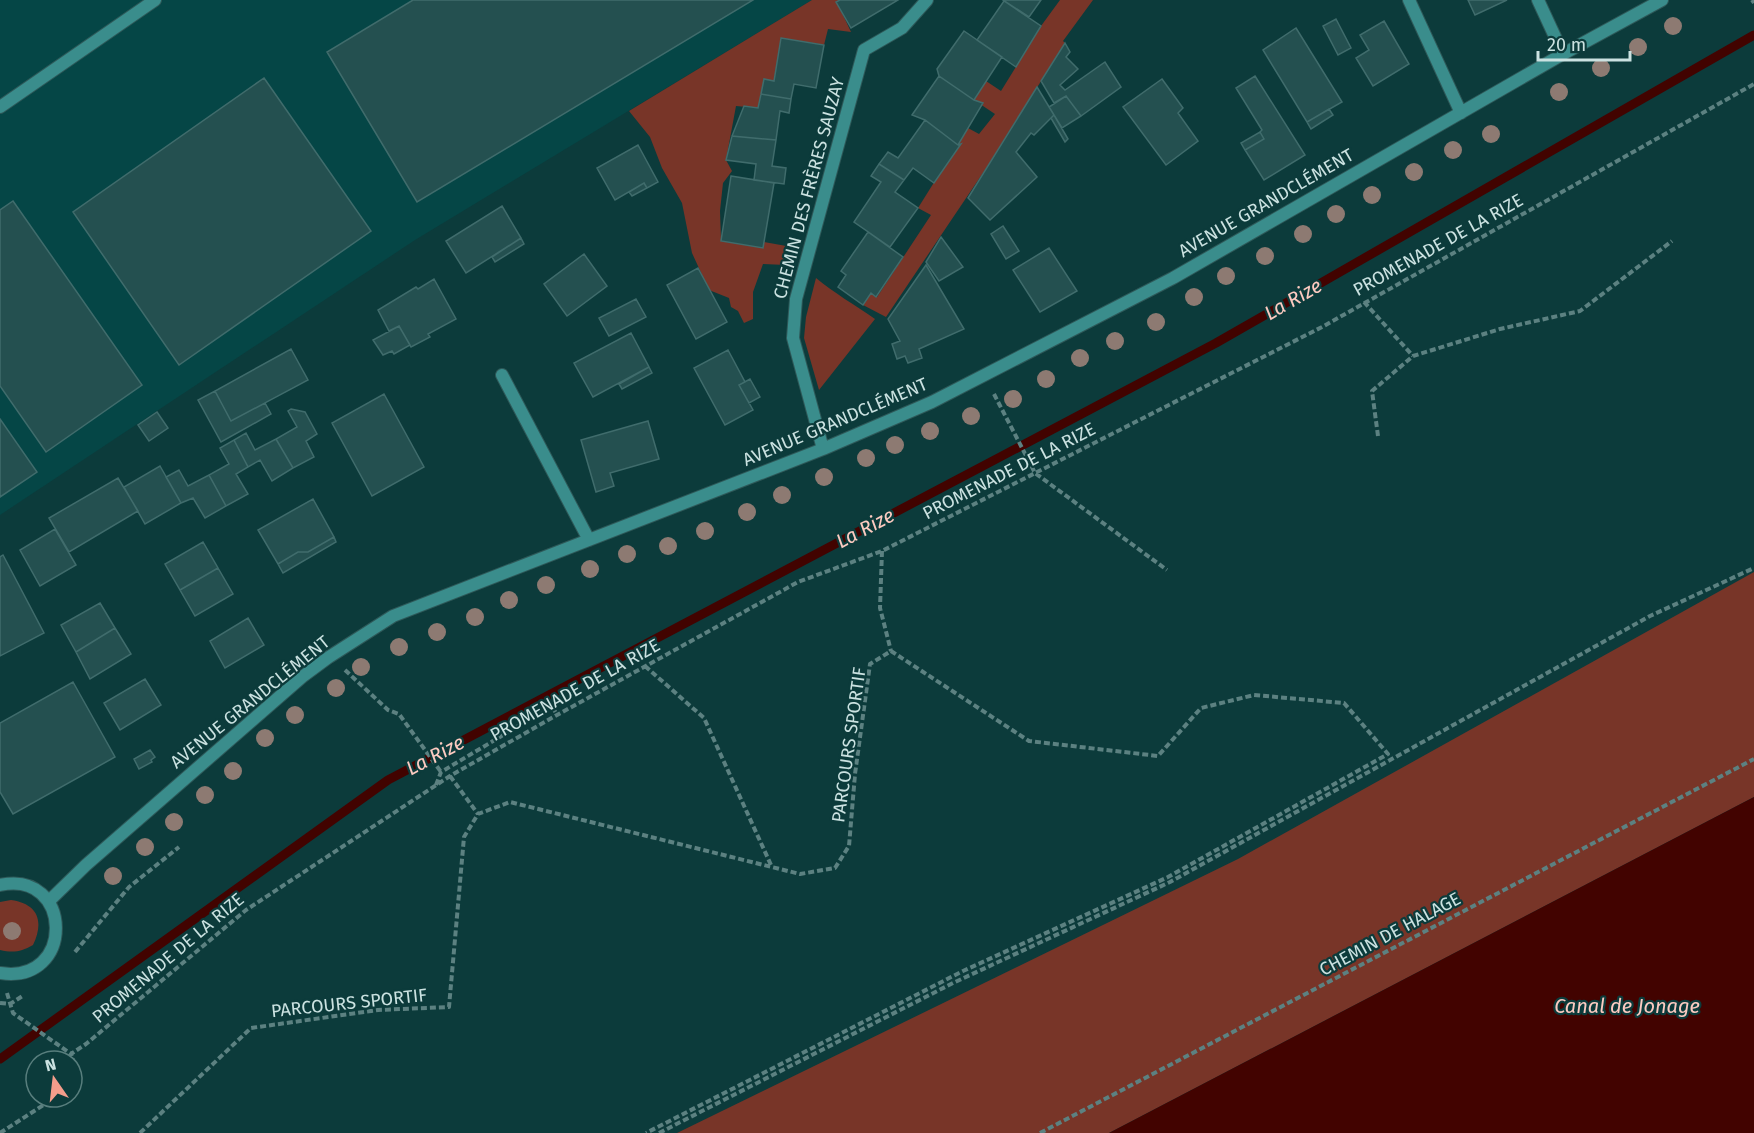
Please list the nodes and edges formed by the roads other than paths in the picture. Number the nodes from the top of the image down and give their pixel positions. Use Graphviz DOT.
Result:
graph roads {
  1 [pos="155,0"];
  2 [pos="927,0"];
  3 [pos="1409,0"];
  4 [pos="1538,0"];
  5 [pos="1662,0"];
  6 [pos="1563,54"];
  7 [pos="0,107"];
  8 [pos="1461,112"];
  9 [pos="502,375"];
  10 [pos="823,449"];
  11 [pos="589,540"];
  12 [pos="3,882"];
  13 [pos="49,901"];
  14 [pos="0,973"];
  1 -- 7 [label="street"];
  2 -- 10 [label="street, CHEMIN DES FRÈRES SAUZAY"];
  3 -- 8 [label="street"];
  4 -- 6 [label="street"];
  5 -- 6 [label="street, AVENUE GRANDCLÉMENT"];
  6 -- 8 [label="street, AVENUE GRANDCLÉMENT"];
  8 -- 10 [label="street, AVENUE GRANDCLÉMENT"];
  9 -- 11 [label="street"];
  10 -- 11 [label="street, AVENUE GRANDCLÉMENT"];
  11 -- 13 [label="street, AVENUE GRANDCLÉMENT"];
  12 -- 13 [label="street"];
  13 -- 14 [label="street"];
}
